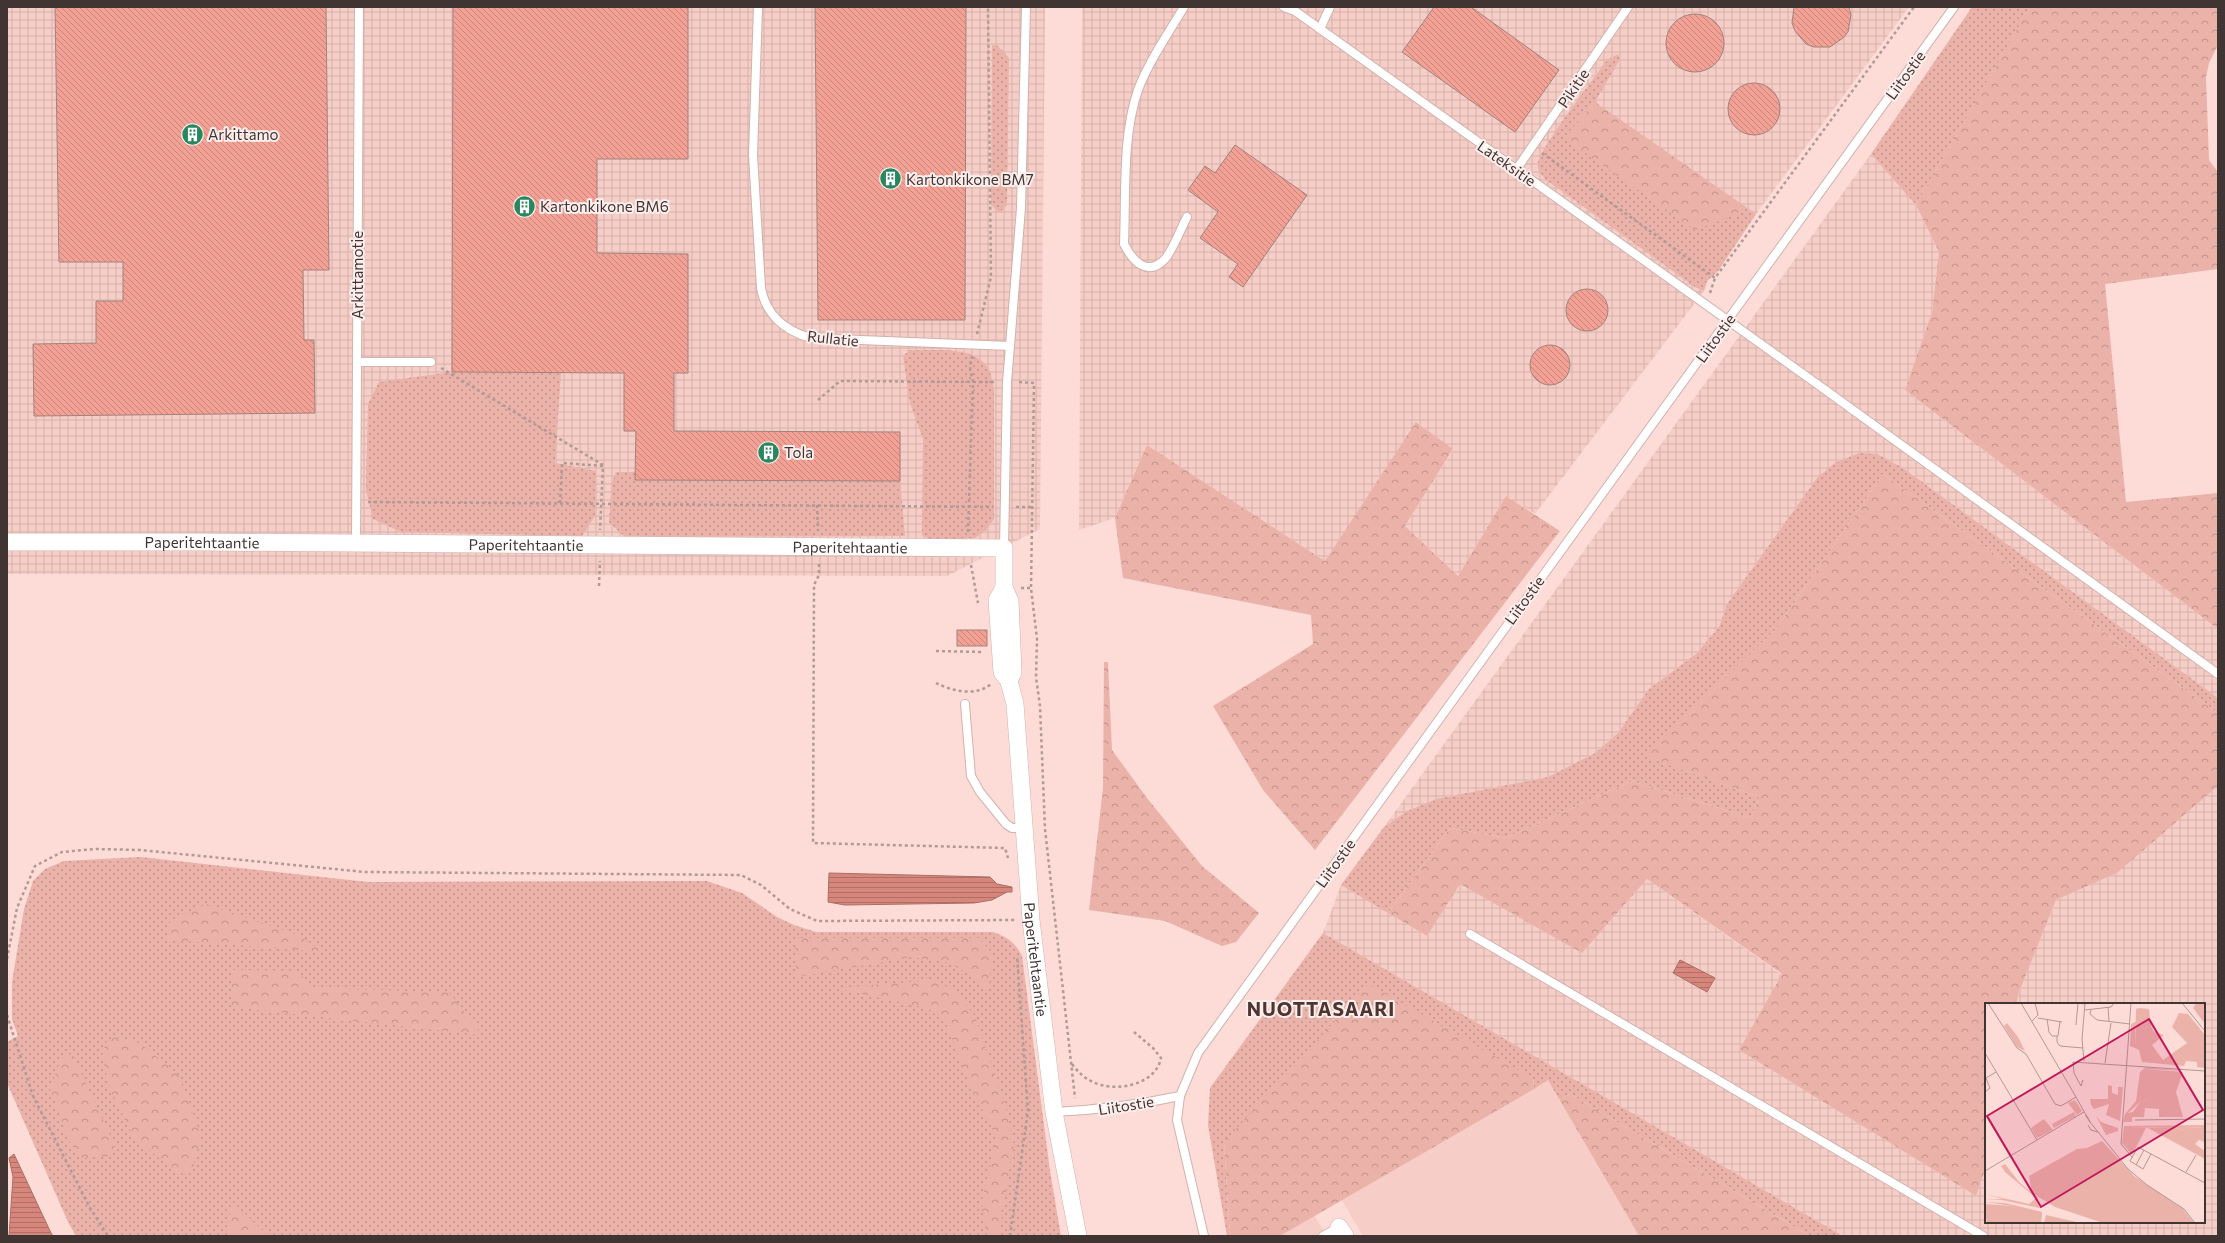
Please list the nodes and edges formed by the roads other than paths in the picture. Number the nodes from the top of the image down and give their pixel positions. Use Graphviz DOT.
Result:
graph roads {
  1 [pos="359,7"];
  2 [pos="758,7"];
  3 [pos="1026,7"];
  4 [pos="1184,7"];
  5 [pos="1284,7"];
  6 [pos="1330,7"];
  7 [pos="1628,7"];
  8 [pos="1954,7"];
  9 [pos="1320,29"];
  10 [pos="1516,170"];
  11 [pos="1187,217"];
  12 [pos="1728,321"];
  13 [pos="1010,346"];
  14 [pos="357,362"];
  15 [pos="431,362"];
  16 [pos="7,542"];
  17 [pos="356,544"];
  18 [pos="1004,548"];
  19 [pos="2218,674"];
  20 [pos="965,704"];
  21 [pos="1023,828"];
  22 [pos="1470,934"];
  23 [pos="1180,1096"];
  24 [pos="1054,1112"];
  25 [pos="1342,1232"];
  26 [pos="1078,1236"];
  27 [pos="1204,1236"];
  28 [pos="1323,1236"];
  29 [pos="1983,1236"];
  1 -- 14 [label="lane, Arkittamotie"];
  2 -- 13 [label="lane, Rullatie"];
  3 -- 13 [label="lane"];
  4 -- 11 [label="lane"];
  5 -- 9 [label="lane, Lateksitie"];
  6 -- 9 [label="lane"];
  7 -- 10 [label="lane, Pikitie"];
  8 -- 12 [label="lane, Liitostie"];
  9 -- 10 [label="lane, Lateksitie"];
  10 -- 12 [label="lane, Lateksitie"];
  12 -- 19 [label="lane, Lateksitie"];
  12 -- 23 [label="lane, Liitostie"];
  13 -- 18 [label="lane"];
  14 -- 15 [label="lane"];
  14 -- 17 [label="lane, Arkittamotie"];
  16 -- 17 [label="street, Paperitehtaantie"];
  17 -- 18 [label="street, Paperitehtaantie"];
  18 -- 21 [label="street, Paperitehtaantie"];
  20 -- 21 [label="lane"];
  21 -- 24 [label="street, Paperitehtaantie"];
  22 -- 29 [label="lane"];
  23 -- 24 [label="lane, Liitostie"];
  23 -- 27 [label="lane"];
  24 -- 26 [label="street, Paperitehtaantie"];
  25 -- 28 [label="lane"];
}
